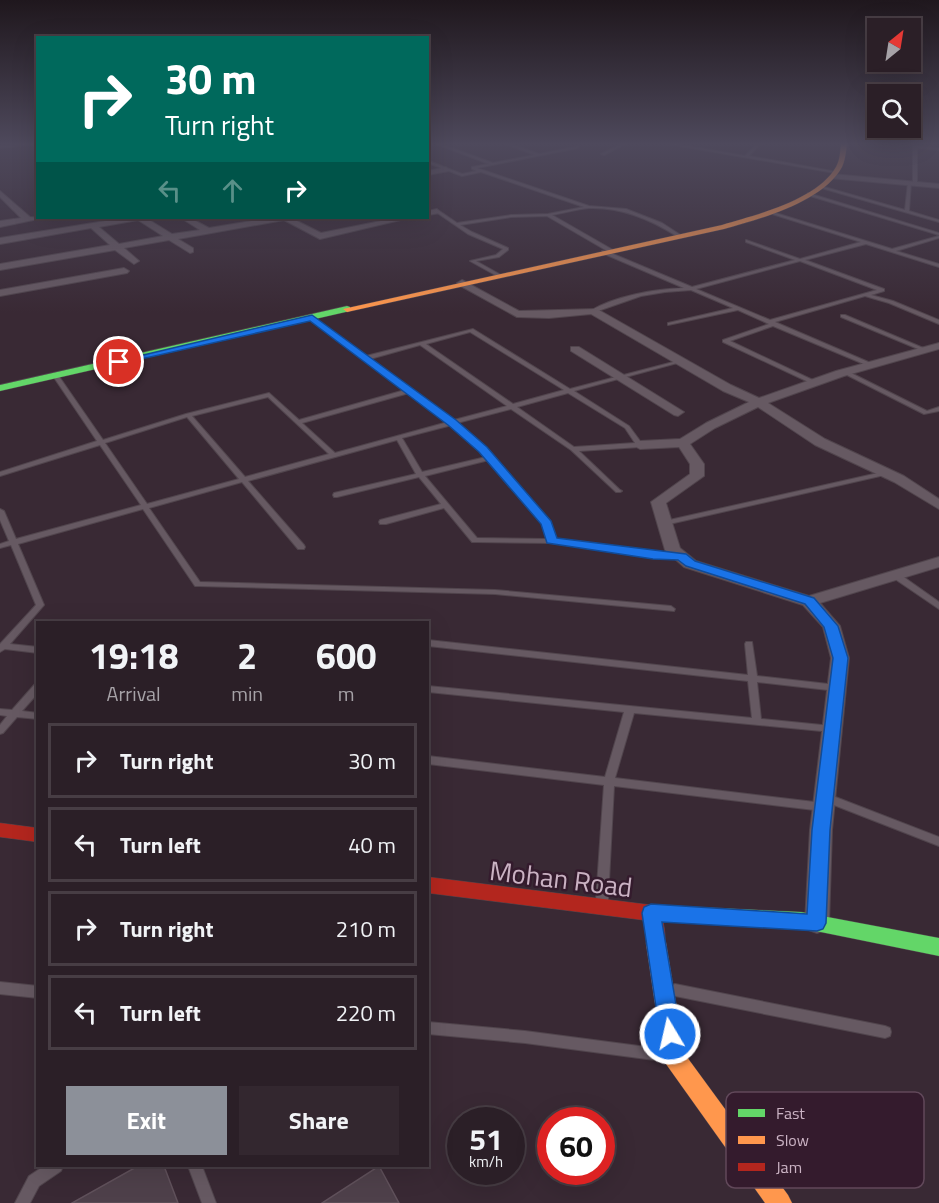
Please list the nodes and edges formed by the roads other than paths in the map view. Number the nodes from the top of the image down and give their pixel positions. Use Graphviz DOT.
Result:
graph roads {
  1 [pos="7,200"];
  2 [pos="569,200"];
  3 [pos="795,200"];
  4 [pos="839,200"];
  5 [pos="854,200"];
  6 [pos="909,200"];
  7 [pos="589,207"];
  8 [pos="432,212"];
  9 [pos="770,212"];
  10 [pos="907,212"];
  11 [pos="548,215"];
  12 [pos="36,218"];
  13 [pos="27,219"];
  14 [pos="130,219"];
  15 [pos="142,219"];
  16 [pos="188,219"];
  17 [pos="266,219"];
  18 [pos="286,219"];
  19 [pos="399,219"];
  20 [pos="939,221"];
  21 [pos="0,224"];
  22 [pos="457,224"];
  23 [pos="92,225"];
  24 [pos="208,231"];
  25 [pos="680,236"];
  26 [pos="939,236"];
  27 [pos="171,238"];
  28 [pos="0,241"];
  29 [pos="748,241"];
  30 [pos="864,243"];
  31 [pos="117,247"];
  32 [pos="190,250"];
  33 [pos="608,251"];
  34 [pos="891,251"];
  35 [pos="56,257"];
  36 [pos="805,260"];
  37 [pos="134,261"];
  38 [pos="0,267"];
  39 [pos="939,267"];
  40 [pos="124,271"];
  41 [pos="499,275"];
  42 [pos="462,283"];
  43 [pos="2,289"];
  44 [pos="691,289"];
  45 [pos="865,295"];
  46 [pos="740,310"];
  47 [pos="593,311"];
  48 [pos="843,316"];
  49 [pos="312,318"];
  50 [pos="939,322"];
  51 [pos="772,323"];
  52 [pos="670,324"];
  53 [pos="421,343"];
  54 [pos="939,346"];
  55 [pos="575,349"];
  56 [pos="925,350"];
  57 [pos="365,358"];
  58 [pos="679,361"];
  59 [pos="871,365"];
  60 [pos="847,373"];
  61 [pos="56,376"];
  62 [pos="620,377"];
  63 [pos="815,383"];
  64 [pos="0,388"];
  65 [pos="569,390"];
  66 [pos="410,391"];
  67 [pos="759,402"];
  68 [pos="514,406"];
  69 [pos="939,409"];
  70 [pos="678,412"];
  71 [pos="188,416"];
  72 [pos="298,422"];
  73 [pos="452,422"];
  74 [pos="398,437"];
  75 [pos="101,443"];
  76 [pos="683,443"];
  77 [pos="640,445"];
  78 [pos="573,449"];
  79 [pos="333,455"];
  80 [pos="490,458"];
  81 [pos="887,473"];
  82 [pos="0,474"];
  83 [pos="420,474"];
  84 [pos="243,479"];
  85 [pos="618,491"];
  86 [pos="337,495"];
  87 [pos="446,505"];
  88 [pos="939,505"];
  89 [pos="145,506"];
  90 [pos="0,511"];
  91 [pos="383,522"];
  92 [pos="664,523"];
  93 [pos="551,541"];
  94 [pos="14,542"];
  95 [pos="0,546"];
  96 [pos="301,547"];
  97 [pos="682,557"];
  98 [pos="939,562"];
  99 [pos="895,575"];
  100 [pos="809,601"];
  101 [pos="939,606"];
  102 [pos="671,609"];
  103 [pos="429,643"];
  104 [pos="749,644"];
  105 [pos="1,648"];
  106 [pos="36,650"];
  107 [pos="752,679"];
  108 [pos="36,688"];
  109 [pos="837,688"];
  110 [pos="429,689"];
  111 [pos="630,709"];
  112 [pos="0,712"];
  113 [pos="14,714"];
  114 [pos="36,716"];
  115 [pos="757,722"];
  116 [pos="832,729"];
  117 [pos="0,731"];
  118 [pos="429,760"];
  119 [pos="609,780"];
  120 [pos="824,802"];
  121 [pos="0,830"];
  122 [pos="36,835"];
  123 [pos="939,842"];
  124 [pos="429,885"];
  125 [pos="602,907"];
  126 [pos="651,913"];
  127 [pos="817,923"];
  128 [pos="939,947"];
  129 [pos="663,987"];
  130 [pos="0,988"];
  131 [pos="36,992"];
  132 [pos="429,1028"];
  133 [pos="885,1032"];
  134 [pos="674,1057"];
  135 [pos="726,1129"];
  136 [pos="54,1167"];
  137 [pos="195,1167"];
  138 [pos="769,1188"];
  139 [pos="22,1203"];
  140 [pos="209,1203"];
  141 [pos="780,1203"];
  1 -- 13 [label="street"];
  2 -- 7 [label="lane"];
  3 -- 9 [label="street"];
  4 -- 26 [label="lane"];
  5 -- 10 [label="lane"];
  6 -- 10 [label="lane"];
  7 -- 11 [label="lane"];
  7 -- 25 [label="lane"];
  8 -- 22 [label="lane"];
  9 -- 25 [label="street"];
  9 -- 30 [label="lane"];
  10 -- 20 [label="lane"];
  11 -- 22 [label="lane"];
  11 -- 33 [label="lane"];
  12 -- 13 [label="street"];
  13 -- 21 [label="street"];
  14 -- 23 [label="street"];
  15 -- 27 [label="street"];
  16 -- 24 [label="street"];
  17 -- 24 [label="street"];
  18 -- 19 [label="street"];
  22 -- 41 [label="lane"];
  23 -- 31 [label="street"];
  23 -- 35 [label="street"];
  24 -- 27 [label="street"];
  25 -- 33 [label="street"];
  26 -- 34 [label="lane"];
  27 -- 31 [label="street"];
  27 -- 32 [label="street"];
  28 -- 35 [label="street"];
  29 -- 36 [label="lane"];
  30 -- 34 [label="lane"];
  30 -- 36 [label="lane"];
  31 -- 35 [label="street"];
  31 -- 37 [label="street"];
  33 -- 41 [label="street"];
  33 -- 44 [label="lane"];
  34 -- 39 [label="lane"];
  35 -- 38 [label="street"];
  35 -- 40 [label="street"];
  35 -- 43 [label="street"];
  36 -- 44 [label="lane"];
  36 -- 45 [label="lane"];
  41 -- 42 [label="street"];
  42 -- 47 [label="street"];
  42 -- 49 [label="street"];
  44 -- 46 [label="lane"];
  44 -- 47 [label="lane"];
  45 -- 50 [label="lane"];
  45 -- 51 [label="lane"];
  46 -- 51 [label="lane"];
  46 -- 52 [label="lane"];
  47 -- 58 [label="street"];
  48 -- 56 [label="lane"];
  49 -- 57 [label="lane"];
  49 -- 61 [label="street"];
  51 -- 59 [label="lane"];
  51 -- 63 [label="lane"];
  53 -- 57 [label="lane"];
  53 -- 65 [label="lane"];
  53 -- 68 [label="lane"];
  54 -- 56 [label="street"];
  55 -- 62 [label="street"];
  56 -- 59 [label="street"];
  57 -- 66 [label="lane"];
  58 -- 62 [label="lane"];
  58 -- 67 [label="street"];
  59 -- 60 [label="street"];
  60 -- 63 [label="street"];
  60 -- 69 [label="lane"];
  61 -- 64 [label="street"];
  61 -- 75 [label="lane"];
  62 -- 65 [label="lane"];
  62 -- 70 [label="street"];
  63 -- 67 [label="street"];
  65 -- 68 [label="lane"];
  65 -- 77 [label="lane"];
  66 -- 72 [label="lane"];
  66 -- 73 [label="lane"];
  67 -- 76 [label="street"];
  67 -- 81 [label="street"];
  68 -- 73 [label="lane"];
  68 -- 78 [label="lane"];
  71 -- 72 [label="lane"];
  71 -- 75 [label="lane"];
  71 -- 84 [label="lane"];
  72 -- 79 [label="lane"];
  73 -- 74 [label="lane"];
  73 -- 80 [label="lane"];
  74 -- 79 [label="lane"];
  74 -- 83 [label="lane"];
  75 -- 82 [label="lane"];
  75 -- 89 [label="lane"];
  76 -- 77 [label="street"];
  76 -- 92 [label="street"];
  77 -- 78 [label="lane"];
  78 -- 85 [label="lane"];
  79 -- 84 [label="lane"];
  80 -- 83 [label="lane"];
  80 -- 93 [label="lane"];
  81 -- 88 [label="street"];
  81 -- 92 [label="lane"];
  83 -- 86 [label="lane"];
  83 -- 87 [label="lane"];
  84 -- 89 [label="lane"];
  84 -- 96 [label="lane"];
  87 -- 91 [label="lane"];
  87 -- 93 [label="lane"];
  89 -- 94 [label="lane"];
  89 -- 102 [label="lane"];
  90 -- 94 [label="lane"];
  92 -- 97 [label="street"];
  93 -- 97 [label="lane"];
  94 -- 95 [label="lane"];
  94 -- 105 [label="lane"];
  97 -- 100 [label="street"];
  98 -- 99 [label="street"];
  99 -- 100 [label="street"];
  99 -- 101 [label="lane"];
  100 -- 109 [label="street"];
  103 -- 107 [label="lane"];
  104 -- 107 [label="lane"];
  105 -- 106 [label="lane"];
  107 -- 109 [label="lane"];
  107 -- 115 [label="lane"];
  108 -- 113 [label="lane"];
  109 -- 116 [label="street"];
  110 -- 111 [label="lane"];
  111 -- 115 [label="lane"];
  111 -- 119 [label="lane"];
  112 -- 113 [label="lane"];
  113 -- 114 [label="lane"];
  113 -- 117 [label="lane"];
  115 -- 116 [label="lane"];
  116 -- 120 [label="street"];
  118 -- 119 [label="lane"];
  119 -- 120 [label="lane"];
  119 -- 125 [label="lane"];
  120 -- 123 [label="lane"];
  120 -- 127 [label="street"];
  121 -- 122 [label="street"];
  124 -- 125 [label="street, Mohan Road"];
  125 -- 126 [label="street, Mohan Road"];
  126 -- 127 [label="street"];
  126 -- 129 [label="street, Mohan Road"];
  127 -- 128 [label="street"];
  129 -- 133 [label="lane"];
  129 -- 134 [label="street, Mohan Road"];
  130 -- 131 [label="lane"];
  132 -- 134 [label="lane"];
  134 -- 135 [label="street, Mohan Road"];
  136 -- 139 [label="lane"];
  137 -- 140 [label="lane"];
  138 -- 141 [label="street, Mohan Road"];
}
